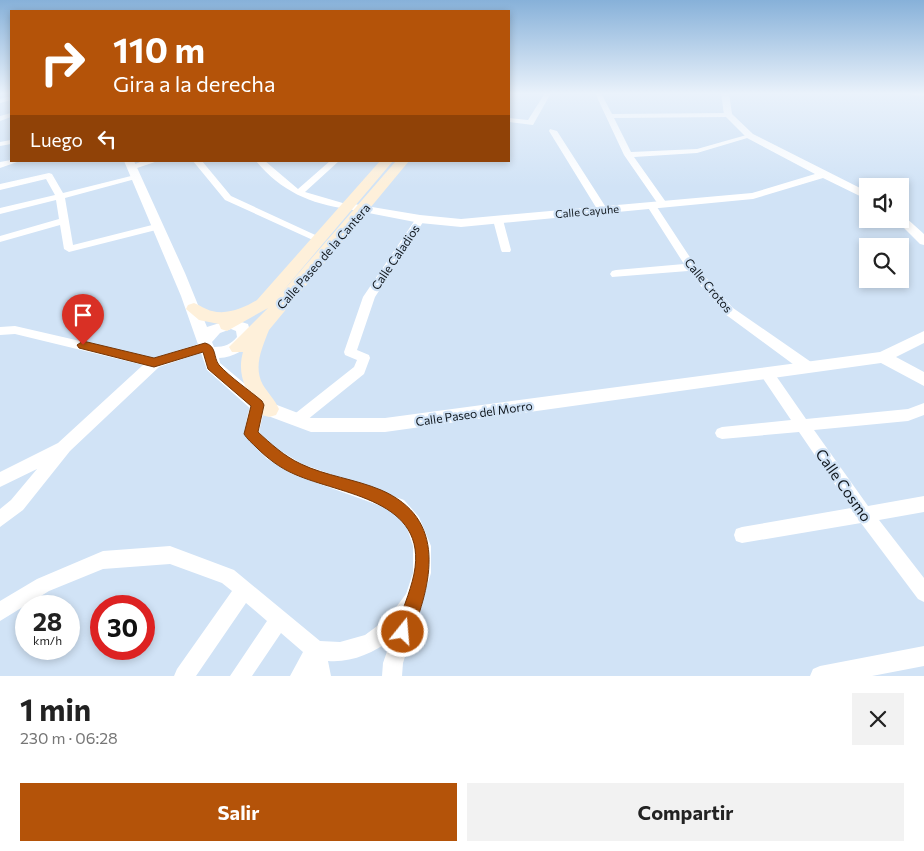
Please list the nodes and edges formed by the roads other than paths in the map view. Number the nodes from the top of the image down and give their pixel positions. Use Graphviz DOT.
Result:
graph roads {
  1 [pos="614,125"];
  2 [pos="738,125"];
  3 [pos="553,131"];
  4 [pos="750,136"];
  5 [pos="628,155"];
  6 [pos="151,162"];
  7 [pos="198,162"];
  8 [pos="261,162"];
  9 [pos="333,162"];
  10 [pos="386,162"];
  11 [pos="403,162"];
  12 [pos="132,169"];
  13 [pos="824,174"];
  14 [pos="0,187"];
  15 [pos="859,193"];
  16 [pos="299,194"];
  17 [pos="60,195"];
  18 [pos="658,205"];
  19 [pos="348,206"];
  20 [pos="364,208"];
  21 [pos="602,210"];
  22 [pos="0,211"];
  23 [pos="420,219"];
  24 [pos="65,220"];
  25 [pos="498,220"];
  26 [pos="909,226"];
  27 [pos="156,227"];
  28 [pos="0,239"];
  29 [pos="319,239"];
  30 [pos="924,240"];
  31 [pos="506,250"];
  32 [pos="691,267"];
  33 [pos="616,274"];
  34 [pos="194,309"];
  35 [pos="246,314"];
  36 [pos="227,324"];
  37 [pos="261,328"];
  38 [pos="0,331"];
  39 [pos="924,336"];
  40 [pos="206,347"];
  41 [pos="238,347"];
  42 [pos="883,357"];
  43 [pos="154,363"];
  44 [pos="806,366"];
  45 [pos="767,374"];
  46 [pos="924,380"];
  47 [pos="263,404"];
  48 [pos="924,409"];
  49 [pos="297,420"];
  50 [pos="803,426"];
  51 [pos="722,433"];
  52 [pos="65,446"];
  53 [pos="0,480"];
  54 [pos="924,504"];
  55 [pos="865,515"];
  56 [pos="0,519"];
  57 [pos="742,534"];
  58 [pos="244,589"];
  59 [pos="924,593"];
  60 [pos="413,600"];
  61 [pos="0,612"];
  62 [pos="279,620"];
  63 [pos="316,650"];
  64 [pos="924,656"];
  65 [pos="184,676"];
  66 [pos="240,676"];
  67 [pos="300,676"];
  68 [pos="321,676"];
  69 [pos="392,676"];
  70 [pos="820,676"];
  1 -- 5 [label="street, Calle Crotos"];
  2 -- 4 [label="street"];
  3 -- 21 [label="street"];
  4 -- 5 [label="street"];
  4 -- 13 [label="street"];
  5 -- 18 [label="street, Calle Crotos"];
  6 -- 12 [label="street"];
  7 -- 29 [label="street"];
  8 -- 16 [label="street"];
  9 -- 16 [label="street"];
  10 -- 19 [label="main road, Calle Paseo de la Cantera"];
  11 -- 20 [label="main road, Calle Paseo de la Cantera"];
  12 -- 17 [label="street"];
  12 -- 27 [label="street, Calle Paseo del Morro"];
  13 -- 15 [label="street"];
  13 -- 18 [label="street, Calle Cayuhe"];
  14 -- 17 [label="street"];
  16 -- 19 [label="street"];
  17 -- 22 [label="street"];
  17 -- 24 [label="street"];
  18 -- 21 [label="street, Calle Cayuhe"];
  18 -- 32 [label="street, Calle Crotos"];
  19 -- 20 [label="street, Calle Cayuhe"];
  19 -- 29 [label="main road, Calle Paseo de la Cantera"];
  20 -- 23 [label="street, Calle Cayuhe"];
  20 -- 37 [label="main road, Calle Paseo de la Cantera"];
  21 -- 25 [label="street, Calle Cayuhe"];
  23 -- 25 [label="street, Calle Cayuhe"];
  23 -- 49 [label="street, Calle Caladios"];
  24 -- 27 [label="street"];
  24 -- 28 [label="street"];
  25 -- 31 [label="street"];
  26 -- 30 [label="street"];
  27 -- 34 [label="street, Calle Paseo del Morro"];
  29 -- 35 [label="main road, Calle Paseo de la Cantera"];
  32 -- 33 [label="street"];
  32 -- 44 [label="street, Calle Crotos"];
  34 -- 35 [label="main road"];
  34 -- 40 [label="street, Calle Paseo del Morro"];
  35 -- 36 [label="main road, Calle Paseo de la Cantera"];
  36 -- 40 [label="street"];
  36 -- 41 [label="street"];
  37 -- 41 [label="main road, Calle Paseo de la Cantera"];
  37 -- 47 [label="main road"];
  38 -- 43 [label="street"];
  39 -- 42 [label="street"];
  40 -- 41 [label="street"];
  40 -- 43 [label="street"];
  40 -- 47 [label="street, Calle Paseo del Morro"];
  42 -- 44 [label="street, Calle Paseo del Morro"];
  42 -- 46 [label="street"];
  43 -- 52 [label="street"];
  44 -- 45 [label="street, Calle Paseo del Morro"];
  45 -- 49 [label="street, Calle Paseo del Morro"];
  45 -- 50 [label="street, Calle Cosmo"];
  47 -- 49 [label="street, Calle Paseo del Morro"];
  47 -- 60 [label="street"];
  48 -- 50 [label="street"];
  50 -- 51 [label="street"];
  50 -- 55 [label="street, Calle Cosmo"];
  52 -- 53 [label="street"];
  52 -- 56 [label="street"];
  54 -- 55 [label="street"];
  55 -- 57 [label="street"];
  55 -- 59 [label="street, Calle Cosmo"];
  58 -- 61 [label="street"];
  58 -- 62 [label="street"];
  58 -- 65 [label="street"];
  60 -- 63 [label="street"];
  60 -- 69 [label="street"];
  62 -- 63 [label="street"];
  62 -- 66 [label="street"];
  63 -- 67 [label="street"];
  63 -- 68 [label="street"];
  64 -- 70 [label="street"];
}
